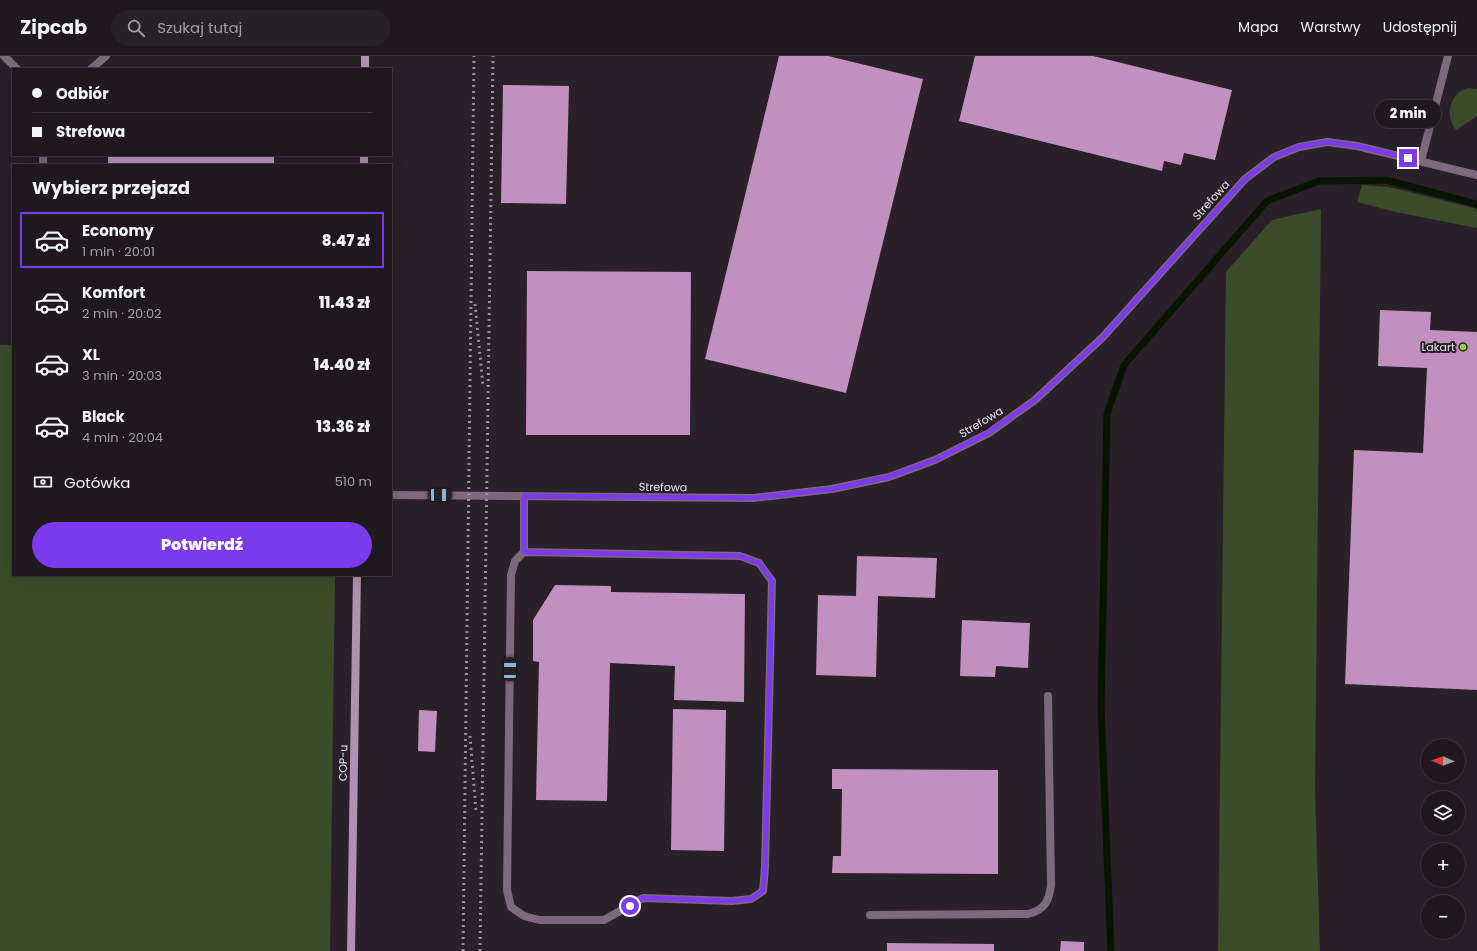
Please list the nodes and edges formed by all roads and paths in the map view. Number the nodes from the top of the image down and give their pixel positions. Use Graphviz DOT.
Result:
graph roads {
  1 [pos="4,56"];
  2 [pos="106,56"];
  3 [pos="365,56"];
  4 [pos="1448,56"];
  5 [pos="16,68"];
  6 [pos="92,68"];
  7 [pos="365,68"];
  8 [pos="1421,161"];
  9 [pos="1477,175"];
  10 [pos="392,495"];
  11 [pos="524,496"];
  12 [pos="524,552"];
  13 [pos="357,576"];
  14 [pos="1048,696"];
  15 [pos="870,915"];
  16 [pos="351,951"];
  1 -- 5 [label="street"];
  2 -- 6 [label="street"];
  3 -- 7 [label="main road"];
  4 -- 8 [label="street"];
  8 -- 9 [label="street, Strefowa"];
  8 -- 11 [label="street, Strefowa"];
  10 -- 11 [label="street, Strefowa"];
  11 -- 12 [label="street"];
  12 -- 12 [label="street"];
  13 -- 16 [label="main road, COP-u"];
  14 -- 15 [label="street"];
}
